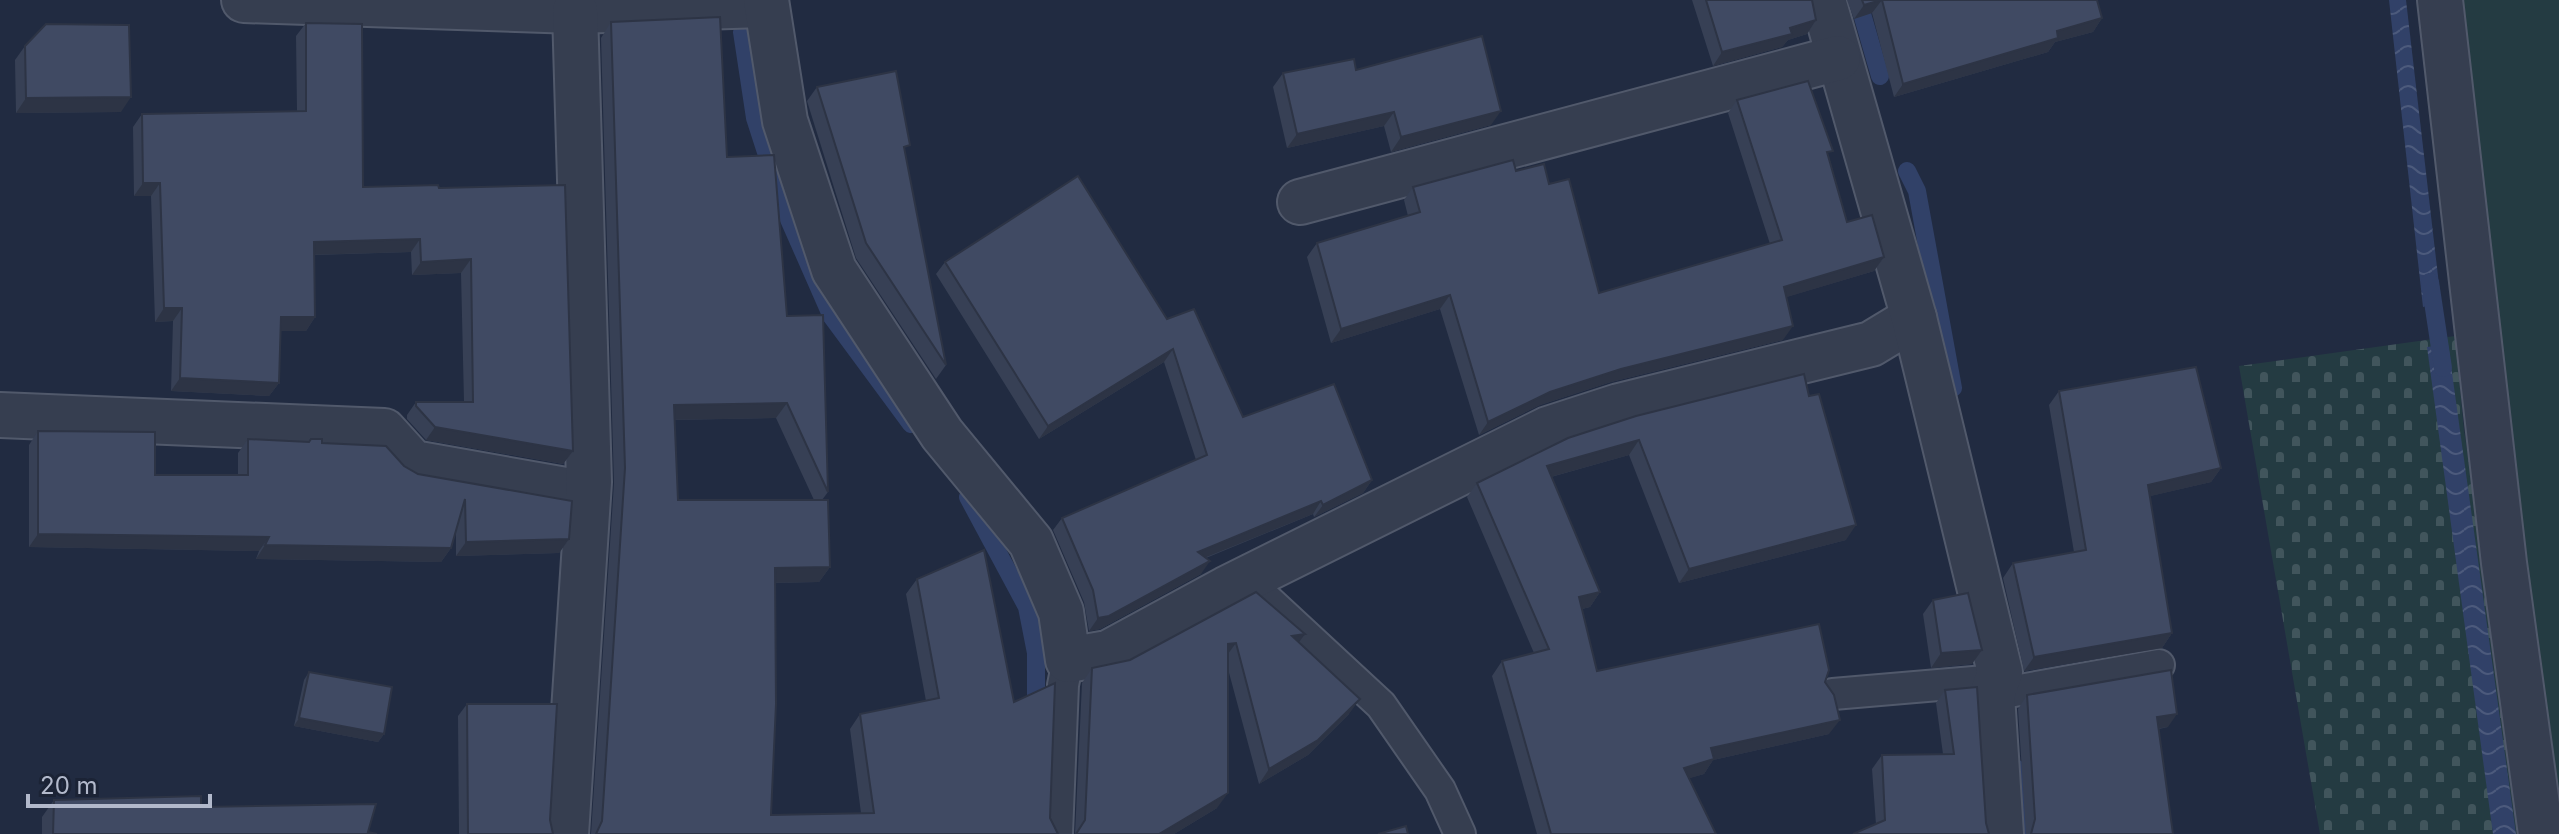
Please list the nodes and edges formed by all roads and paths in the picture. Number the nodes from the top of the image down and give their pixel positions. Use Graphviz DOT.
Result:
graph roads {
  1 [pos="244,0"];
  2 [pos="1823,0"];
  3 [pos="2440,0"];
  4 [pos="766,2"];
  5 [pos="575,11"];
  6 [pos="1838,58"];
  7 [pos="1300,202"];
  8 [pos="1914,318"];
  9 [pos="0,415"];
  10 [pos="588,494"];
  11 [pos="1247,581"];
  12 [pos="1068,660"];
  13 [pos="2159,665"];
  14 [pos="1994,687"];
  15 [pos="1833,694"];
  16 [pos="566,834"];
  17 [pos="1057,834"];
  18 [pos="1460,834"];
  19 [pos="2001,834"];
  20 [pos="2541,834"];
  1 -- 5 [label="street"];
  2 -- 6 [label="street"];
  3 -- 20 [label="street"];
  4 -- 5 [label="street"];
  4 -- 12 [label="street"];
  5 -- 10 [label="street"];
  6 -- 7 [label="street"];
  6 -- 8 [label="street"];
  8 -- 11 [label="street"];
  8 -- 14 [label="street"];
  9 -- 10 [label="street"];
  10 -- 16 [label="street"];
  11 -- 12 [label="street"];
  11 -- 18 [label="lane"];
  12 -- 17 [label="lane"];
  13 -- 14 [label="lane"];
  14 -- 15 [label="lane"];
  14 -- 19 [label="street"];
}
